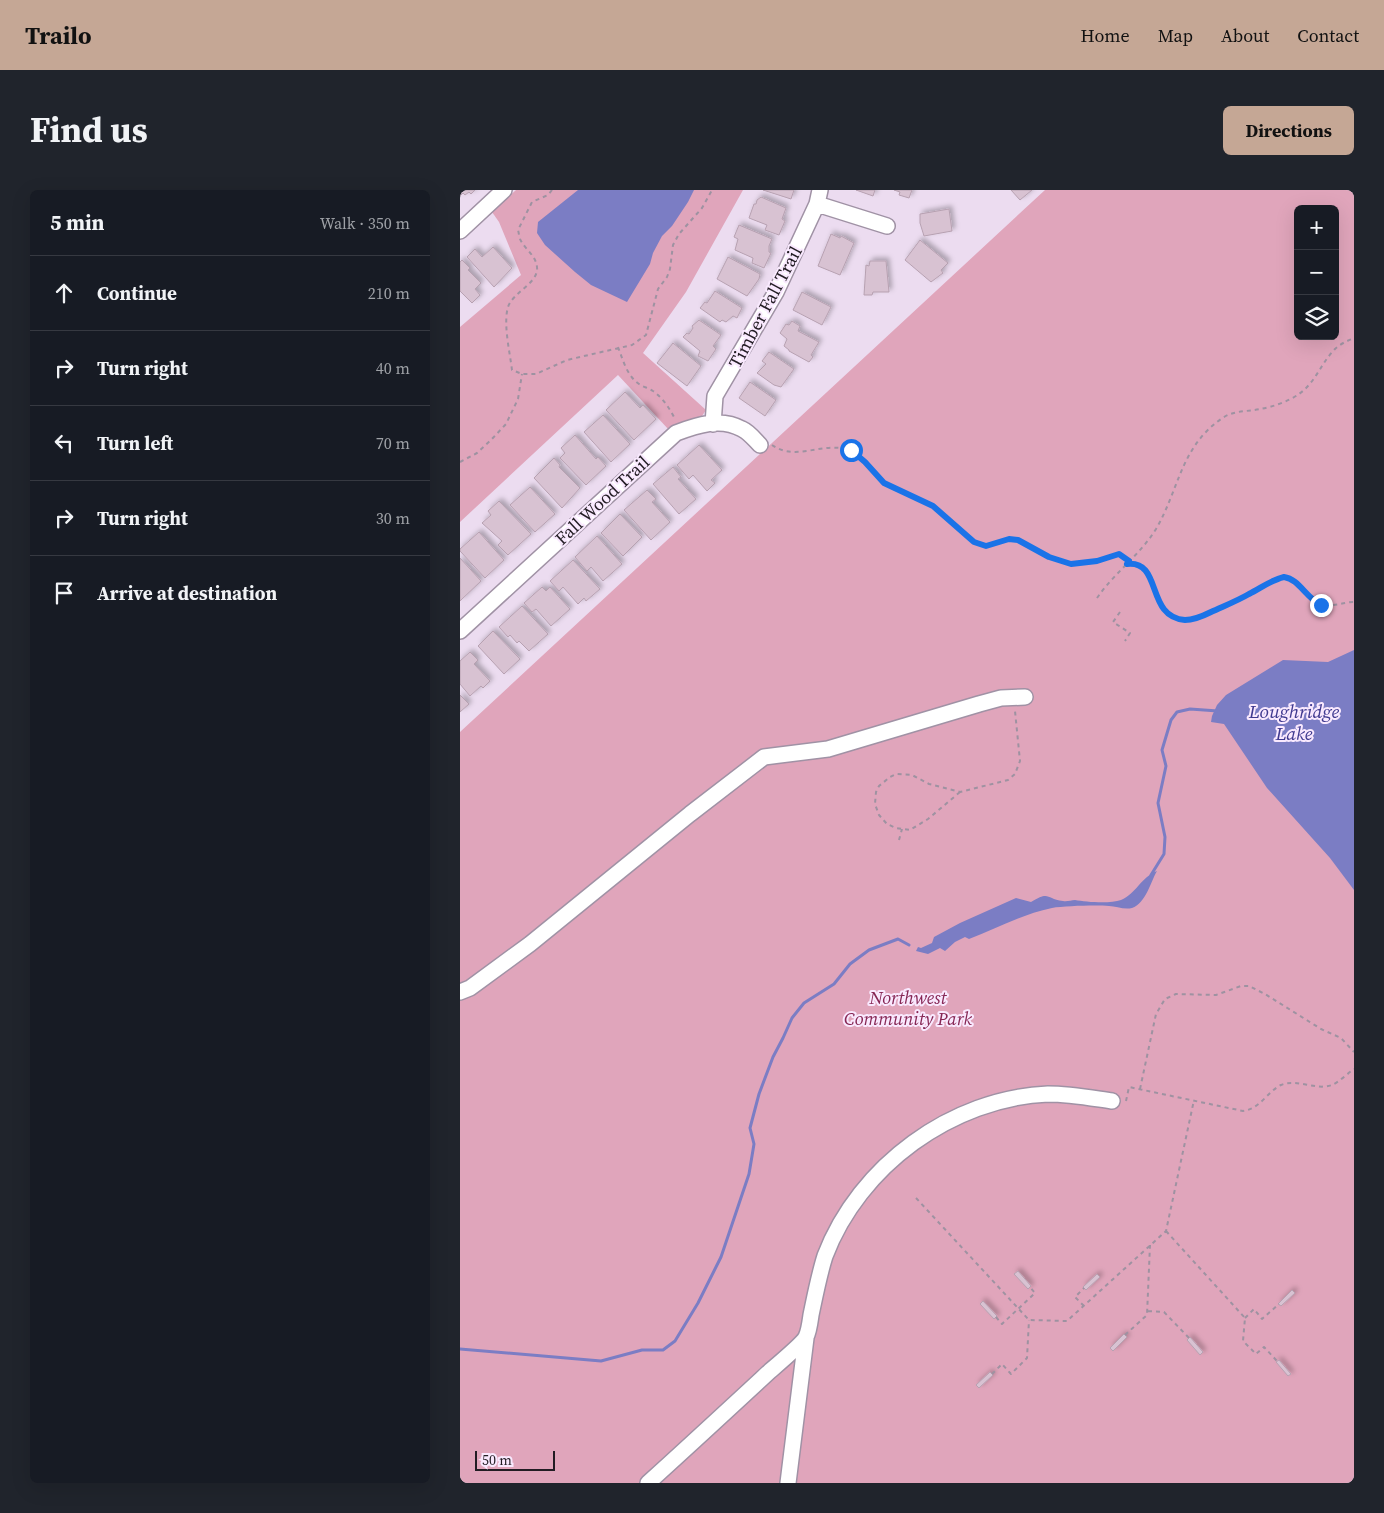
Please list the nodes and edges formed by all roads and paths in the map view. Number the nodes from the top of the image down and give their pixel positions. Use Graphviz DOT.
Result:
graph roads {
  1 [pos="504,190"];
  2 [pos="552,190"];
  3 [pos="712,190"];
  4 [pos="819,197"];
  5 [pos="887,226"];
  6 [pos="460,231"];
  7 [pos="1354,338"];
  8 [pos="618,347"];
  9 [pos="522,374"];
  10 [pos="713,424"];
  11 [pos="682,430"];
  12 [pos="764,443"];
  13 [pos="460,462"];
  14 [pos="1128,562"];
  15 [pos="1096,598"];
  16 [pos="1354,602"];
  17 [pos="1120,612"];
  18 [pos="460,631"];
  19 [pos="1125,641"];
  20 [pos="1025,696"];
  21 [pos="960,792"];
  22 [pos="902,829"];
  23 [pos="899,840"];
  24 [pos="460,992"];
  25 [pos="1354,1052"];
  26 [pos="1354,1069"];
  27 [pos="1140,1090"];
  28 [pos="1194,1100"];
  29 [pos="1119,1102"];
  30 [pos="916,1198"];
  31 [pos="1166,1232"];
  32 [pos="1150,1245"];
  33 [pos="1030,1287"];
  34 [pos="1084,1288"];
  35 [pos="1279,1304"];
  36 [pos="1084,1306"];
  37 [pos="1019,1309"];
  38 [pos="1147,1311"];
  39 [pos="996,1317"];
  40 [pos="1245,1318"];
  41 [pos="1029,1320"];
  42 [pos="1125,1335"];
  43 [pos="806,1338"];
  44 [pos="1189,1338"];
  45 [pos="1277,1361"];
  46 [pos="992,1374"];
  47 [pos="648,1483"];
  48 [pos="788,1483"];
  1 -- 6 [label="street"];
  2 -- 9 [label="path"];
  3 -- 8 [label="path"];
  4 -- 5 [label="street"];
  4 -- 10 [label="street, Timber Fall Trail"];
  7 -- 14 [label="path"];
  8 -- 9 [label="path"];
  8 -- 11 [label="path"];
  9 -- 13 [label="path"];
  10 -- 11 [label="street, Fall Wood Trail"];
  10 -- 12 [label="street, Fall Wood Trail"];
  11 -- 18 [label="street, Fall Wood Trail"];
  12 -- 14 [label="path"];
  14 -- 15 [label="path"];
  14 -- 16 [label="path"];
  17 -- 19 [label="path"];
  20 -- 21 [label="path"];
  20 -- 24 [label="street"];
  21 -- 22 [label="path"];
  21 -- 22 [label="path"];
  22 -- 23 [label="path"];
  25 -- 27 [label="path"];
  26 -- 28 [label="path"];
  27 -- 28 [label="path"];
  27 -- 29 [label="path"];
  28 -- 31 [label="path"];
  29 -- 43 [label="street"];
  30 -- 37 [label="path"];
  31 -- 32 [label="path"];
  31 -- 40 [label="path"];
  32 -- 36 [label="path"];
  32 -- 38 [label="path"];
  33 -- 37 [label="path"];
  34 -- 36 [label="path"];
  35 -- 40 [label="path"];
  36 -- 41 [label="path"];
  37 -- 39 [label="path"];
  37 -- 41 [label="path"];
  38 -- 42 [label="path"];
  38 -- 44 [label="path"];
  40 -- 45 [label="path"];
  41 -- 46 [label="path"];
  43 -- 47 [label="street"];
  43 -- 48 [label="street"];
}
